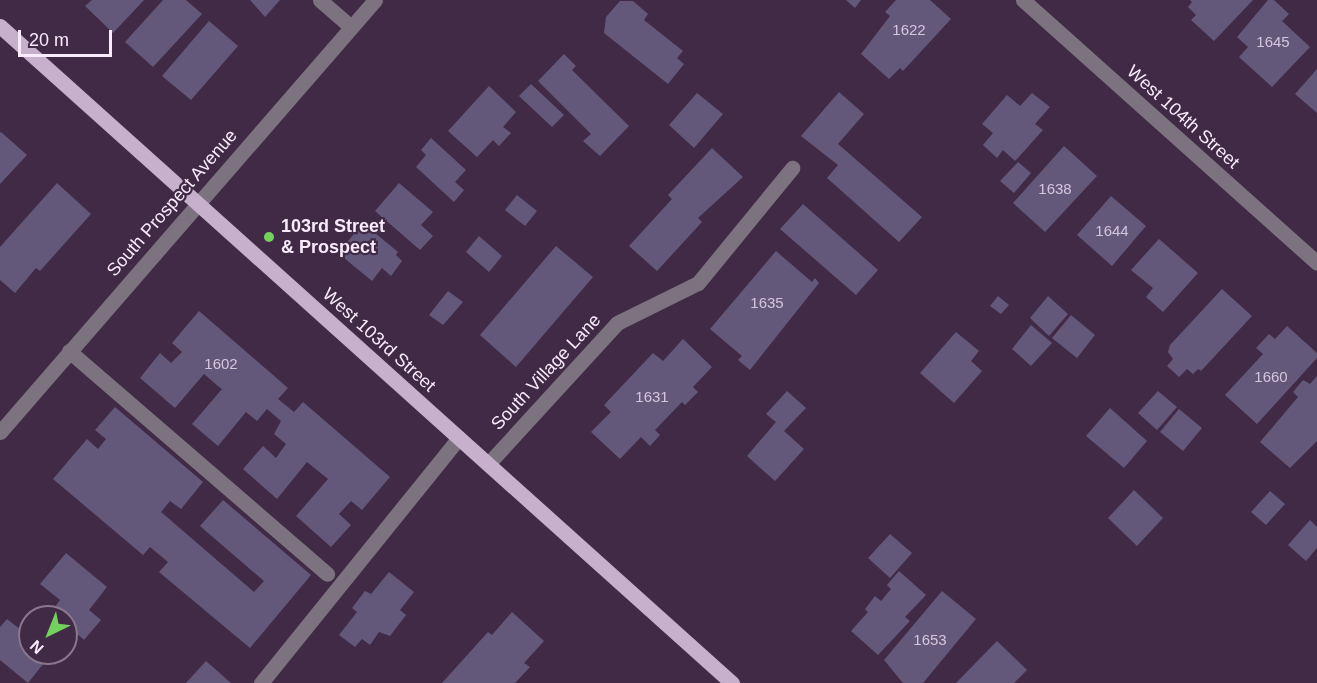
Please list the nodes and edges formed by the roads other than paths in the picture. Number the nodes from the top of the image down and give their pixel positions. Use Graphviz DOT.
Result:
graph roads {
  1 [pos="321,0"];
  2 [pos="375,0"];
  3 [pos="1023,0"];
  4 [pos="0,26"];
  5 [pos="351,27"];
  6 [pos="792,168"];
  7 [pos="197,204"];
  8 [pos="1317,263"];
  9 [pos="69,351"];
  10 [pos="2,427"];
  11 [pos="459,438"];
  12 [pos="488,464"];
  13 [pos="327,574"];
  14 [pos="261,683"];
  15 [pos="732,683"];
  1 -- 5 [label="street"];
  2 -- 5 [label="street, South Prospect Avenue"];
  3 -- 8 [label="street, West 104th Street"];
  4 -- 7 [label="main road, West 103rd Street"];
  5 -- 7 [label="street, South Prospect Avenue"];
  6 -- 12 [label="street, South Village Lane"];
  7 -- 9 [label="street, South Prospect Avenue"];
  7 -- 11 [label="main road, West 103rd Street"];
  9 -- 10 [label="street, South Prospect Avenue"];
  9 -- 13 [label="street"];
  11 -- 12 [label="main road, West 103rd Street"];
  11 -- 14 [label="street"];
  12 -- 15 [label="main road, West 103rd Street"];
}
